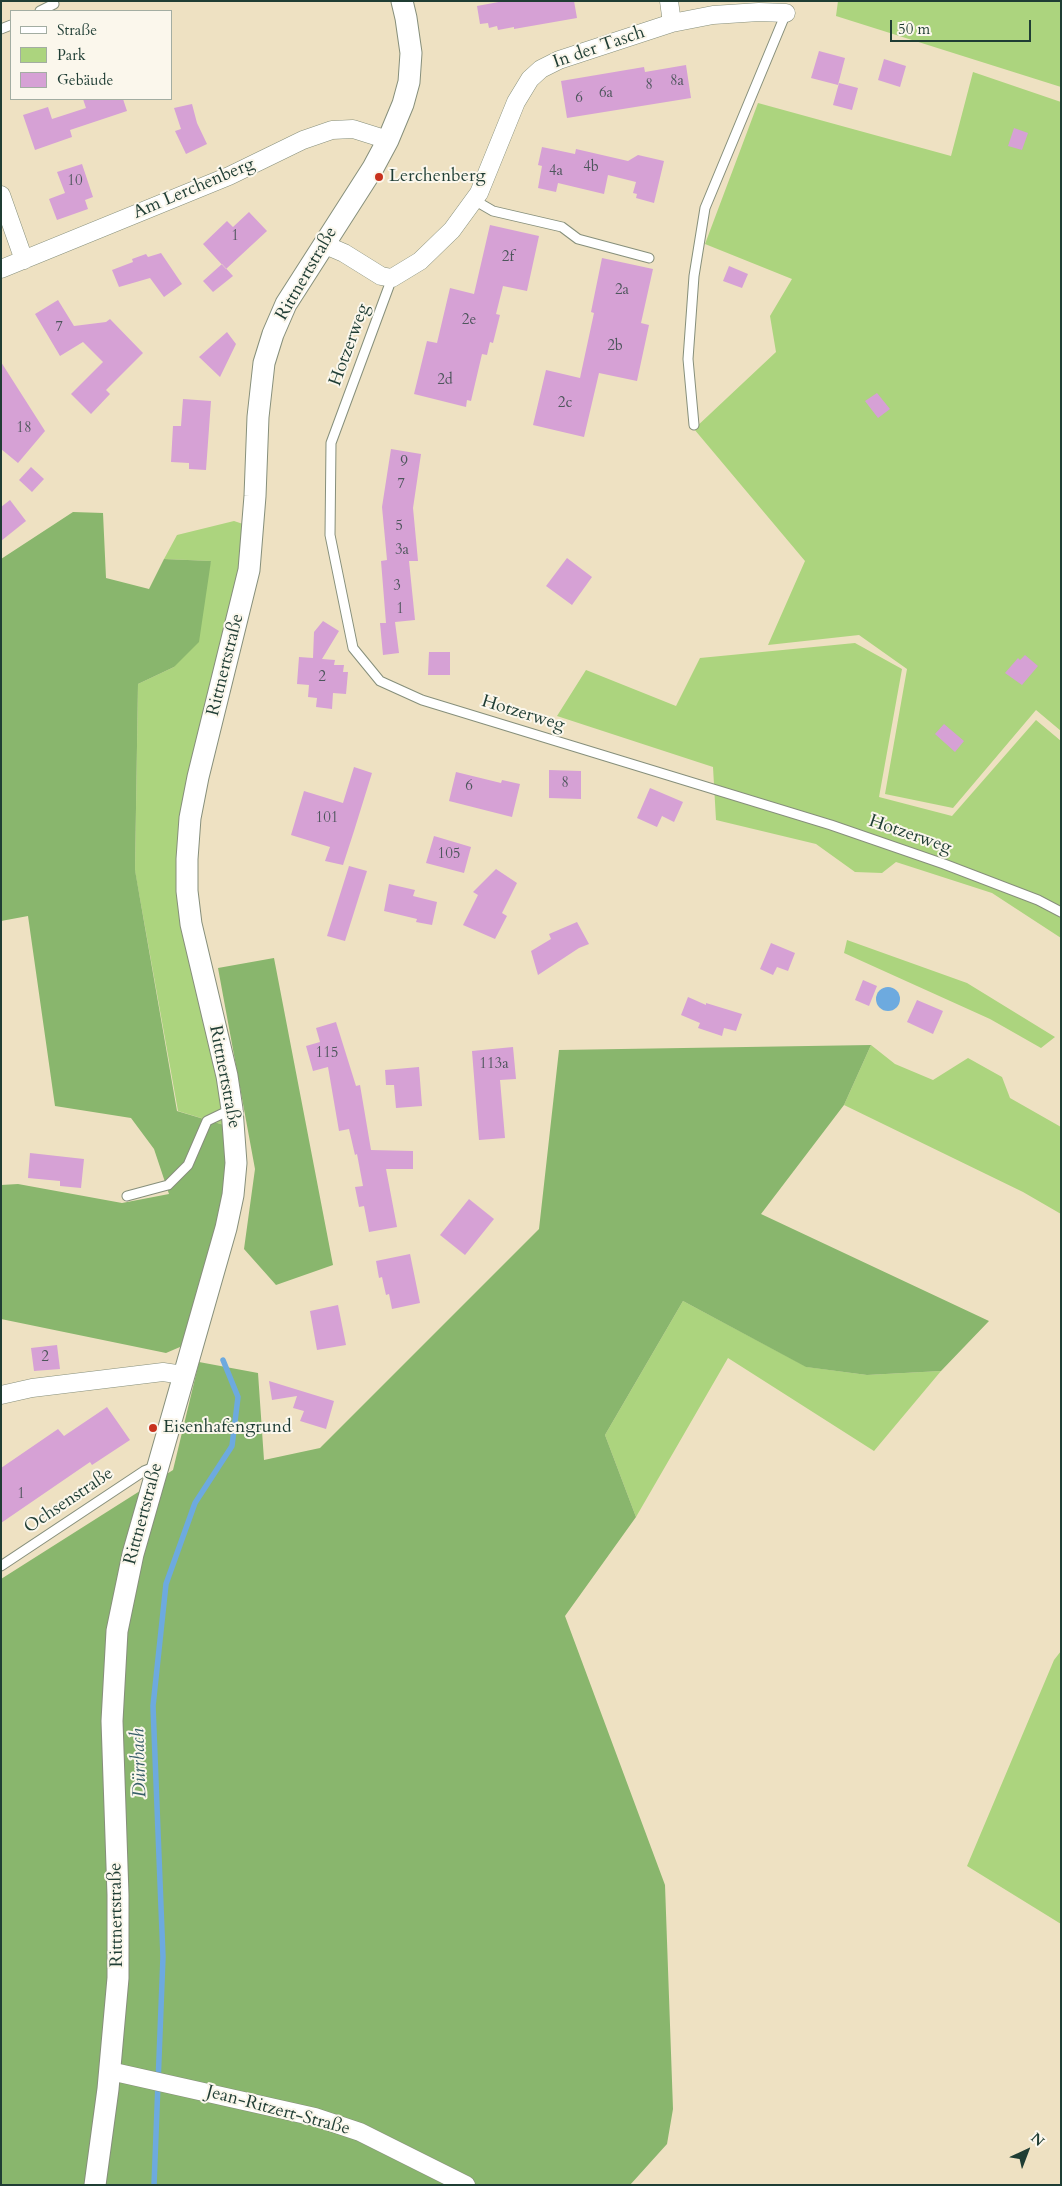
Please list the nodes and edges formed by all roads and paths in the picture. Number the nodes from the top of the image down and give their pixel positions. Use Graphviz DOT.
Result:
graph roads {
  1 [pos="402,1"];
  2 [pos="669,1"];
  3 [pos="54,4"];
  4 [pos="42,10"];
  5 [pos="786,13"];
  6 [pos="672,23"];
  7 [pos="388,140"];
  8 [pos="1,195"];
  9 [pos="474,200"];
  10 [pos="323,244"];
  11 [pos="649,258"];
  12 [pos="24,260"];
  13 [pos="1,269"];
  14 [pos="392,278"];
  15 [pos="694,425"];
  16 [pos="1061,912"];
  17 [pos="232,1109"];
  18 [pos="128,1196"];
  19 [pos="183,1375"];
  20 [pos="1,1395"];
  21 [pos="157,1466"];
  22 [pos="1,1566"];
  23 [pos="110,2071"];
  24 [pos="95,2185"];
  25 [pos="466,2185"];
  1 -- 7 [label="street, Rittnertstraße"];
  2 -- 6 [label="street"];
  3 -- 4 [label="lane"];
  5 -- 6 [label="street, In der Tasch"];
  5 -- 15 [label="lane"];
  6 -- 9 [label="street, In der Tasch"];
  7 -- 10 [label="street, Rittnertstraße"];
  7 -- 12 [label="street, Am Lerchenberg"];
  8 -- 12 [label="street"];
  9 -- 11 [label="lane"];
  9 -- 14 [label="street, In der Tasch"];
  10 -- 14 [label="street"];
  10 -- 17 [label="street, Rittnertstraße"];
  12 -- 13 [label="street, Am Lerchenberg"];
  14 -- 16 [label="lane, Hotzerweg"];
  17 -- 18 [label="lane"];
  17 -- 19 [label="street, Rittnertstraße"];
  19 -- 20 [label="street"];
  19 -- 21 [label="street, Rittnertstraße"];
  21 -- 22 [label="lane, Ochsenstraße"];
  21 -- 23 [label="street, Rittnertstraße"];
  23 -- 24 [label="street, Rittnertstraße"];
  23 -- 25 [label="street, Jean-Ritzert-Straße"];
}
